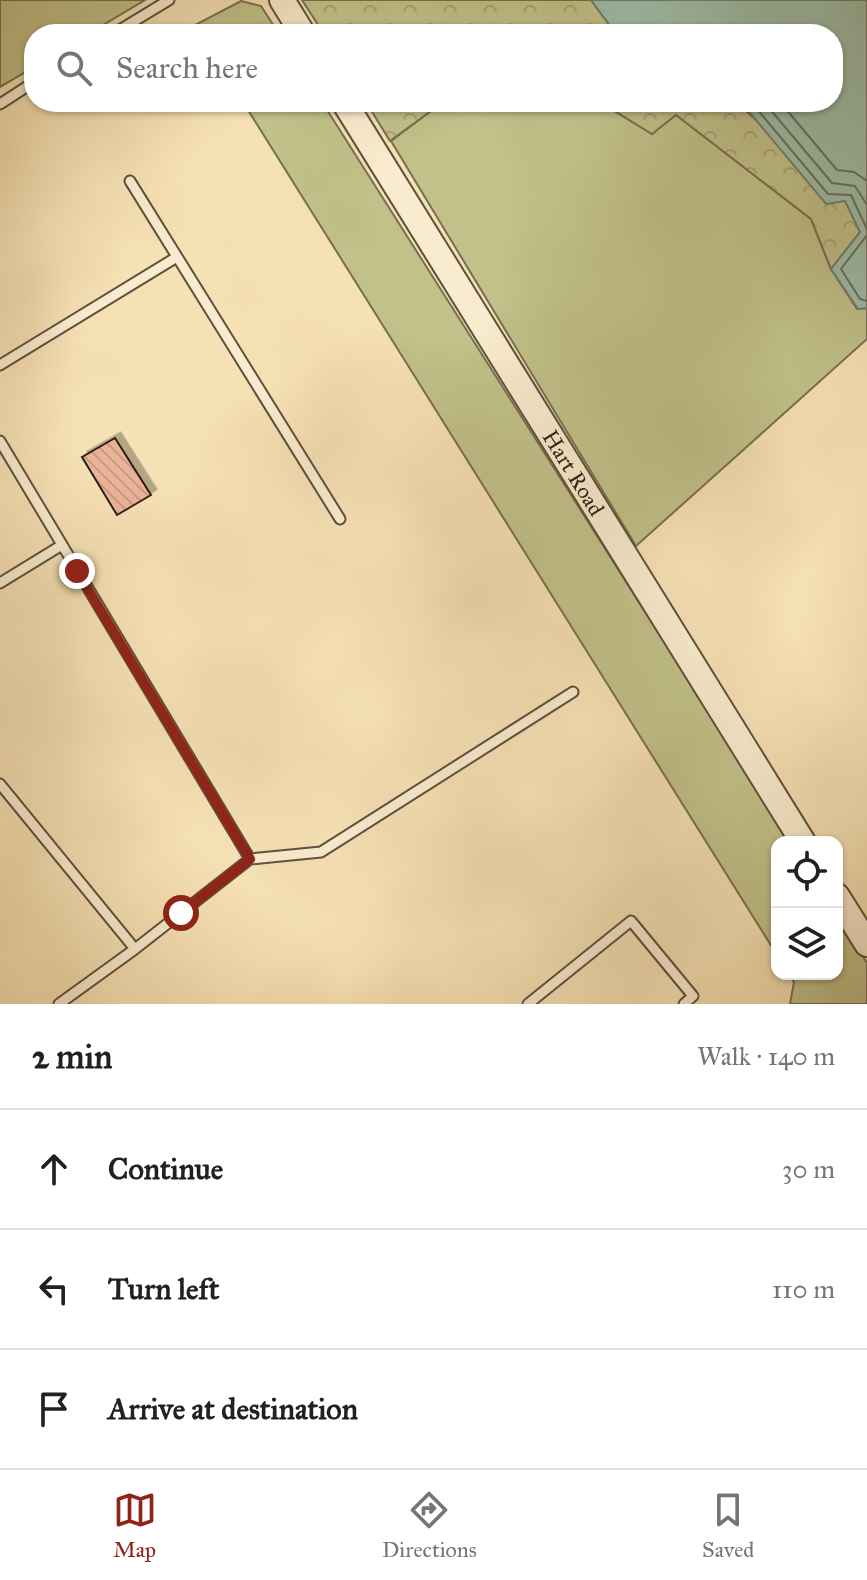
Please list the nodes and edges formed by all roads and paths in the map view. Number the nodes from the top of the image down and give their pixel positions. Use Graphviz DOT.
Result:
graph roads {
  1 [pos="169,0"];
  2 [pos="282,0"];
  3 [pos="129,24"];
  4 [pos="297,24"];
  5 [pos="24,88"];
  6 [pos="0,104"];
  7 [pos="350,112"];
  8 [pos="130,181"];
  9 [pos="177,257"];
  10 [pos="0,365"];
  11 [pos="0,441"];
  12 [pos="340,519"];
  13 [pos="62,545"];
  14 [pos="0,583"];
  15 [pos="573,692"];
  16 [pos="0,784"];
  17 [pos="799,836"];
  18 [pos="250,859"];
  19 [pos="843,906"];
  20 [pos="867,944"];
  21 [pos="135,949"];
  22 [pos="59,1004"];
  23 [pos="528,1004"];
  24 [pos="684,1004"];
  1 -- 3 [label="lane"];
  2 -- 4 [label="street"];
  5 -- 6 [label="lane"];
  7 -- 17 [label="street, Hart Road"];
  8 -- 9 [label="lane"];
  9 -- 10 [label="lane"];
  9 -- 12 [label="lane"];
  11 -- 13 [label="lane"];
  13 -- 14 [label="lane"];
  13 -- 18 [label="lane"];
  15 -- 18 [label="lane"];
  16 -- 21 [label="lane"];
  18 -- 21 [label="lane"];
  19 -- 20 [label="street"];
  21 -- 22 [label="lane"];
  23 -- 24 [label="lane"];
}
